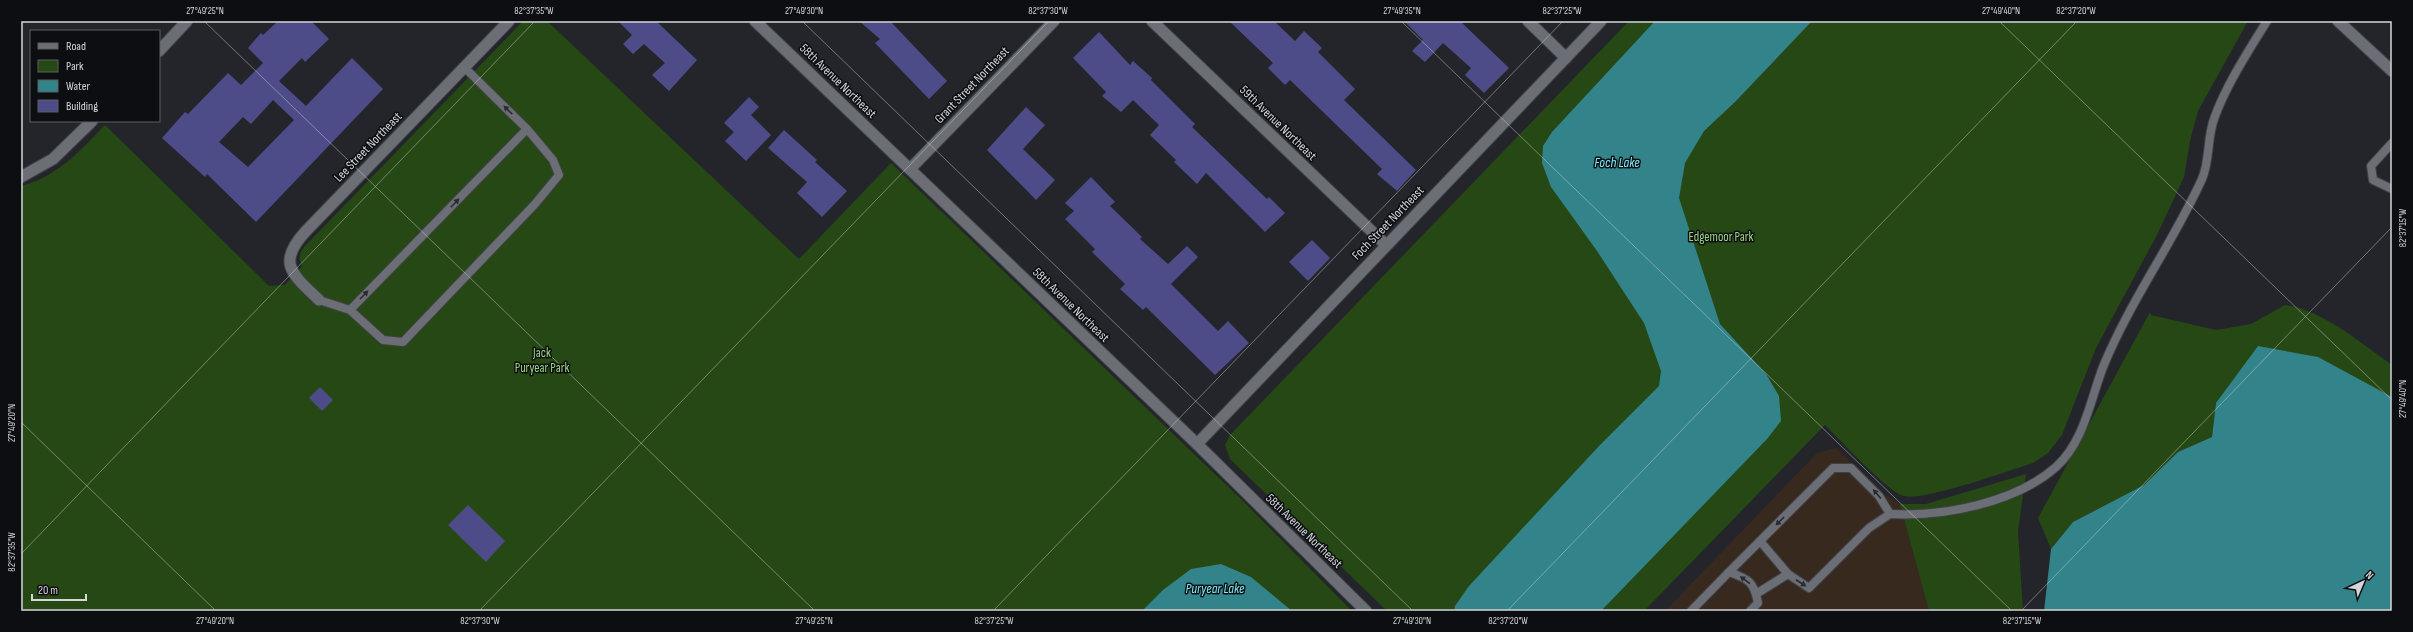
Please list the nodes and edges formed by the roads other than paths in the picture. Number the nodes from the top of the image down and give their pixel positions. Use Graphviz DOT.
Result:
graph roads {
  1 [pos="187,21"];
  2 [pos="509,21"];
  3 [pos="755,21"];
  4 [pos="1054,21"];
  5 [pos="1152,21"];
  6 [pos="1528,21"];
  7 [pos="1601,21"];
  8 [pos="2267,21"];
  9 [pos="2338,21"];
  10 [pos="160,50"];
  11 [pos="1566,58"];
  12 [pos="464,67"];
  13 [pos="2392,71"];
  14 [pos="91,122"];
  15 [pos="527,129"];
  16 [pos="2392,143"];
  17 [pos="910,169"];
  18 [pos="21,177"];
  19 [pos="2392,189"];
  20 [pos="1386,245"];
  21 [pos="319,300"];
  22 [pos="350,310"];
  23 [pos="1197,444"];
  24 [pos="1890,514"];
  25 [pos="1760,541"];
  26 [pos="1729,572"];
  27 [pos="1788,574"];
  28 [pos="1756,594"];
  29 [pos="1366,611"];
  30 [pos="1691,611"];
  31 [pos="1750,611"];
  1 -- 10 [label="street"];
  2 -- 12 [label="street, Lee Street Northeast"];
  3 -- 17 [label="street, 58th Avenue Northeast"];
  4 -- 17 [label="street, Grant Street Northeast"];
  5 -- 20 [label="street, 59th Avenue Northeast"];
  6 -- 11 [label="street"];
  7 -- 11 [label="street, Foch Street Northeast"];
  8 -- 24 [label="lane"];
  9 -- 13 [label="street"];
  11 -- 20 [label="street, Foch Street Northeast"];
  15 -- 12 [label="lane, one-way"];
  12 -- 21 [label="street, Lee Street Northeast"];
  14 -- 18 [label="street"];
  22 -- 15 [label="lane, one-way"];
  15 -- 22 [label="lane"];
  16 -- 19 [label="lane"];
  17 -- 23 [label="street, 58th Avenue Northeast"];
  20 -- 23 [label="street, Foch Street Northeast"];
  21 -- 22 [label="lane"];
  23 -- 29 [label="street, 58th Avenue Northeast"];
  24 -- 25 [label="lane, one-way"];
  27 -- 24 [label="lane, one-way"];
  25 -- 26 [label="lane"];
  25 -- 27 [label="lane"];
  28 -- 26 [label="lane, one-way"];
  26 -- 30 [label="lane"];
  27 -- 28 [label="lane"];
  28 -- 31 [label="lane"];
}
